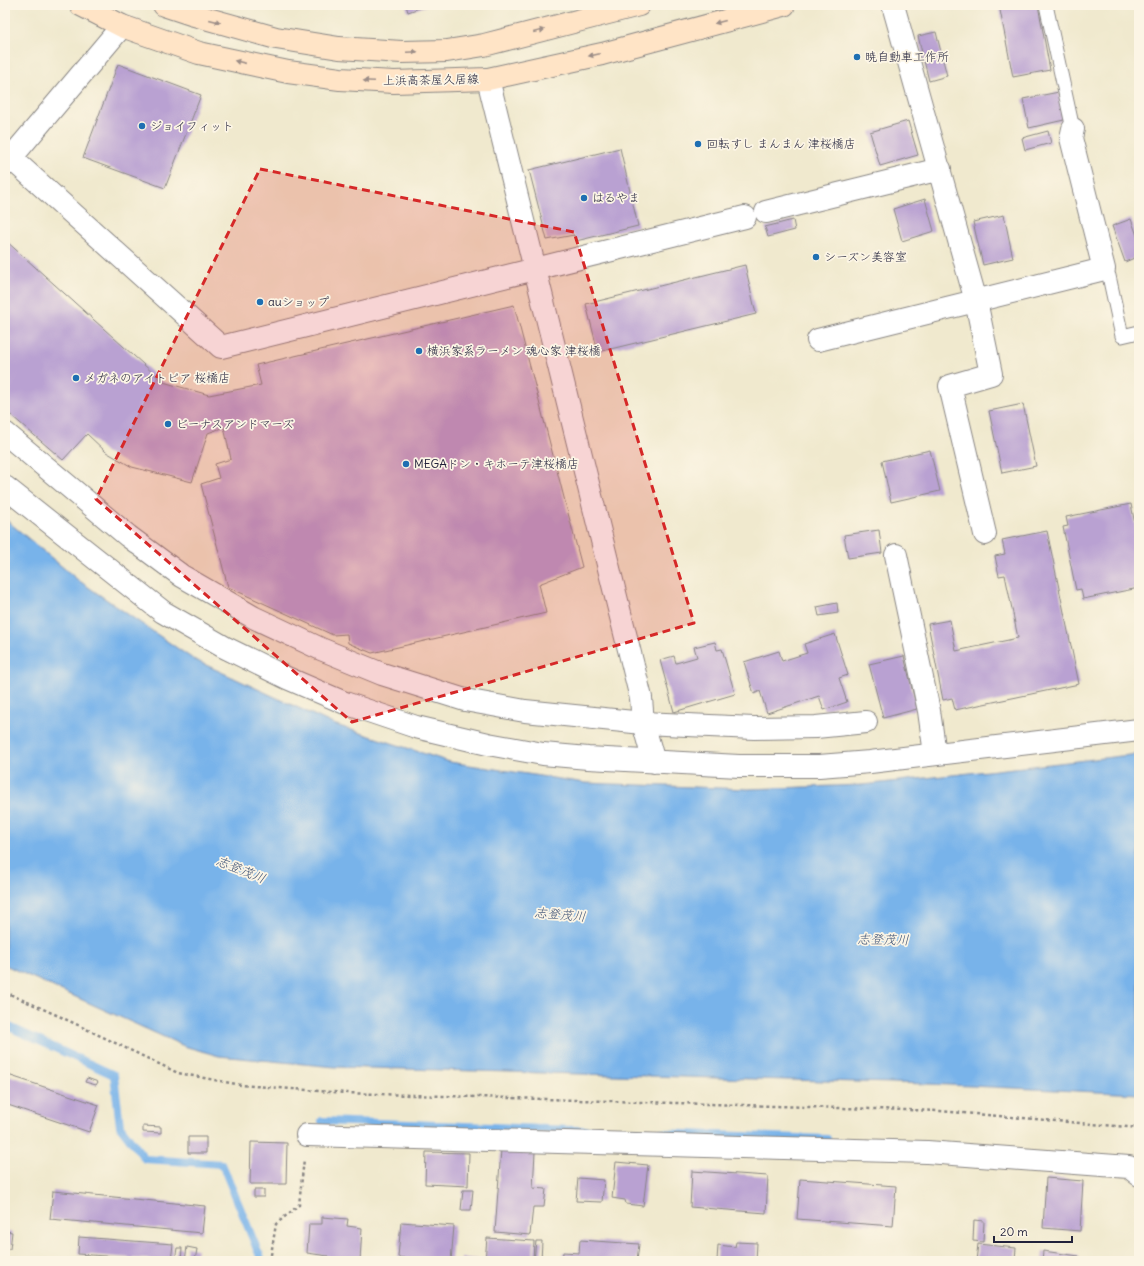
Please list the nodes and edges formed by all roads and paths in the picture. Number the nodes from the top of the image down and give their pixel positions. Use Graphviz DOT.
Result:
graph roads {
  1 [pos="81,5"];
  2 [pos="164,5"];
  3 [pos="639,5"];
  4 [pos="784,5"];
  5 [pos="893,5"];
  6 [pos="1046,5"];
  7 [pos="122,26"];
  8 [pos="488,79"];
  9 [pos="1073,129"];
  10 [pos="8,161"];
  11 [pos="940,169"];
  12 [pos="766,212"];
  13 [pos="745,217"];
  14 [pos="535,269"];
  15 [pos="1104,269"];
  16 [pos="976,301"];
  17 [pos="1139,332"];
  18 [pos="818,340"];
  19 [pos="5,433"];
  20 [pos="5,487"];
  21 [pos="985,534"];
  22 [pos="896,555"];
  23 [pos="866,722"];
  24 [pos="644,723"];
  25 [pos="1139,730"];
  26 [pos="936,754"];
  27 [pos="654,762"];
  28 [pos="5,992"];
  29 [pos="1139,1128"];
  30 [pos="307,1135"];
  31 [pos="1139,1174"];
  32 [pos="270,1261"];
  1 -- 7 [label="main road, 上浜高茶屋久居線"];
  2 -- 3 [label="main road, one-way"];
  4 -- 8 [label="main road, 上浜高茶屋久居線, one-way"];
  5 -- 11 [label="street"];
  6 -- 9 [label="lane"];
  8 -- 7 [label="main road, 上浜高茶屋久居線, one-way"];
  7 -- 10 [label="street"];
  8 -- 14 [label="street"];
  9 -- 15 [label="street"];
  10 -- 14 [label="street"];
  11 -- 12 [label="street"];
  11 -- 16 [label="street"];
  13 -- 14 [label="street"];
  14 -- 24 [label="street"];
  15 -- 16 [label="street"];
  15 -- 17 [label="lane"];
  16 -- 18 [label="street"];
  16 -- 21 [label="street"];
  19 -- 24 [label="street"];
  20 -- 27 [label="street"];
  22 -- 26 [label="street"];
  23 -- 24 [label="street"];
  24 -- 27 [label="street"];
  25 -- 26 [label="street"];
  26 -- 27 [label="street"];
  28 -- 29 [label="path"];
  30 -- 31 [label="street"];
  30 -- 32 [label="path"];
}
